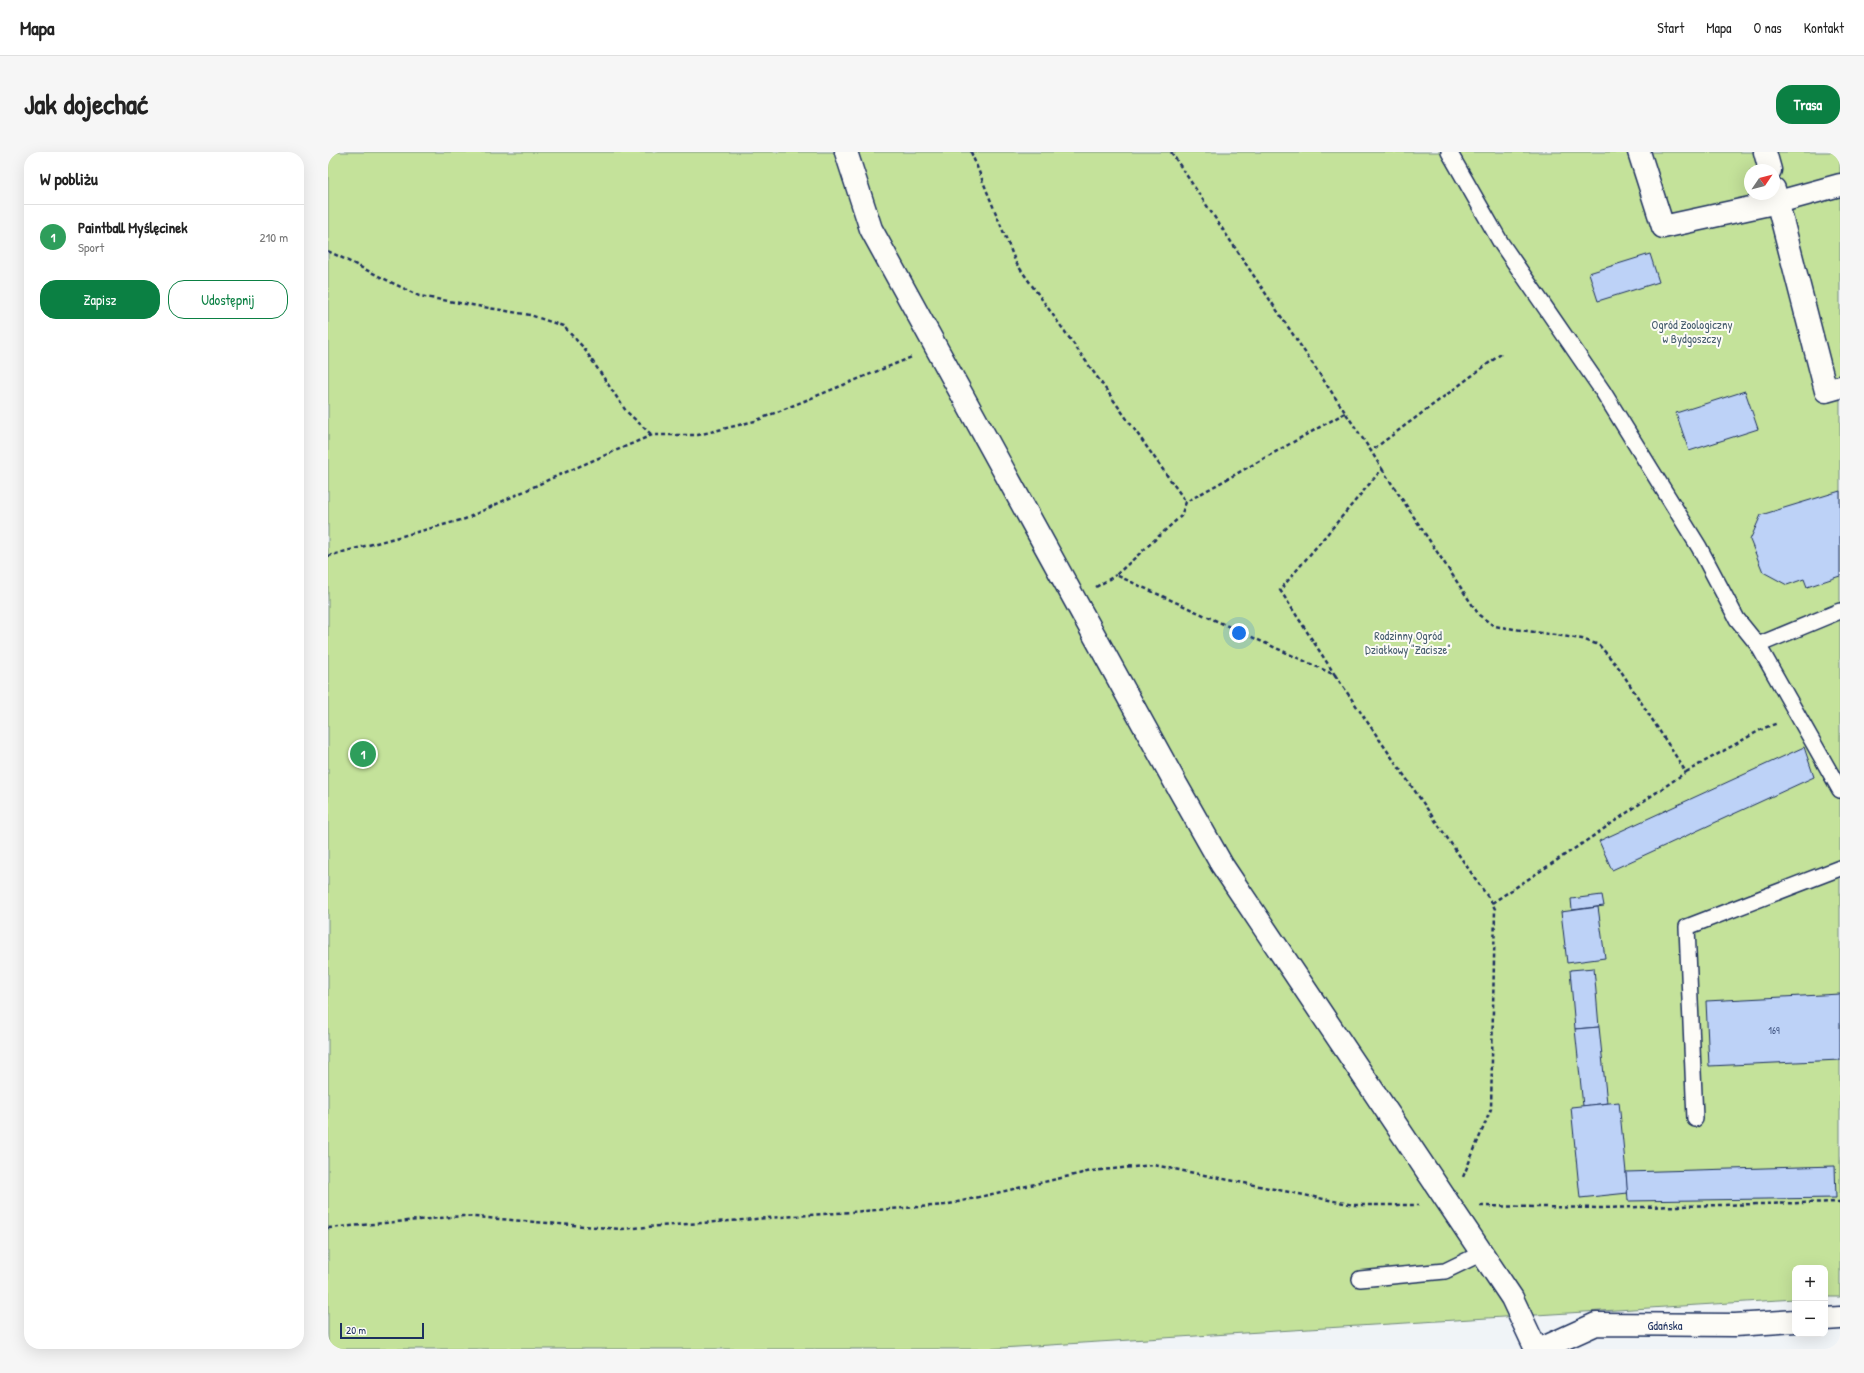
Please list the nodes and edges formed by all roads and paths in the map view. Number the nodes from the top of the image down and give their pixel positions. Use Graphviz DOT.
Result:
graph roads {
  1 [pos="846,152"];
  2 [pos="972,152"];
  3 [pos="1171,152"];
  4 [pos="1449,152"];
  5 [pos="1639,152"];
  6 [pos="1765,152"];
  7 [pos="1768,164"];
  8 [pos="1840,185"];
  9 [pos="1780,194"];
  10 [pos="1758,200"];
  11 [pos="1777,200"];
  12 [pos="328,250"];
  13 [pos="937,347"];
  14 [pos="1501,354"];
  15 [pos="1840,387"];
  16 [pos="1345,413"];
  17 [pos="652,435"];
  18 [pos="1371,451"];
  19 [pos="1382,468"];
  20 [pos="1186,502"];
  21 [pos="328,556"];
  22 [pos="1840,611"];
  23 [pos="1758,644"];
  24 [pos="1334,675"];
  25 [pos="1798,715"];
  26 [pos="1686,772"];
  27 [pos="1840,790"];
  28 [pos="1840,868"];
  29 [pos="1492,903"];
  30 [pos="1695,1119"];
  31 [pos="1840,1202"];
  32 [pos="1451,1205"];
  33 [pos="328,1228"];
  34 [pos="1482,1253"];
  35 [pos="1360,1279"];
  36 [pos="1840,1318"];
  37 [pos="1828,1319"];
  38 [pos="1792,1321"];
  39 [pos="1536,1349"];
  40 [pos="1541,1349"];
  1 -- 13 [label="street"];
  2 -- 20 [label="path"];
  3 -- 16 [label="path"];
  4 -- 23 [label="lane"];
  5 -- 10 [label="street"];
  6 -- 7 [label="street"];
  8 -- 9 [label="street"];
  11 -- 15 [label="street"];
  12 -- 17 [label="path"];
  13 -- 17 [label="path"];
  13 -- 32 [label="street"];
  14 -- 18 [label="path"];
  16 -- 18 [label="path"];
  16 -- 20 [label="path"];
  17 -- 21 [label="path"];
  18 -- 19 [label="path"];
  19 -- 24 [label="path"];
  19 -- 26 [label="path"];
  20 -- 24 [label="path"];
  22 -- 23 [label="lane"];
  23 -- 25 [label="lane"];
  24 -- 29 [label="path"];
  25 -- 26 [label="path"];
  25 -- 27 [label="lane"];
  26 -- 29 [label="path"];
  28 -- 30 [label="lane"];
  29 -- 32 [label="path"];
  31 -- 32 [label="path"];
  32 -- 33 [label="path"];
  32 -- 34 [label="street"];
  34 -- 35 [label="lane"];
  34 -- 39 [label="street"];
  36 -- 37 [label="street"];
  38 -- 40 [label="street, Gdańska"];
}
